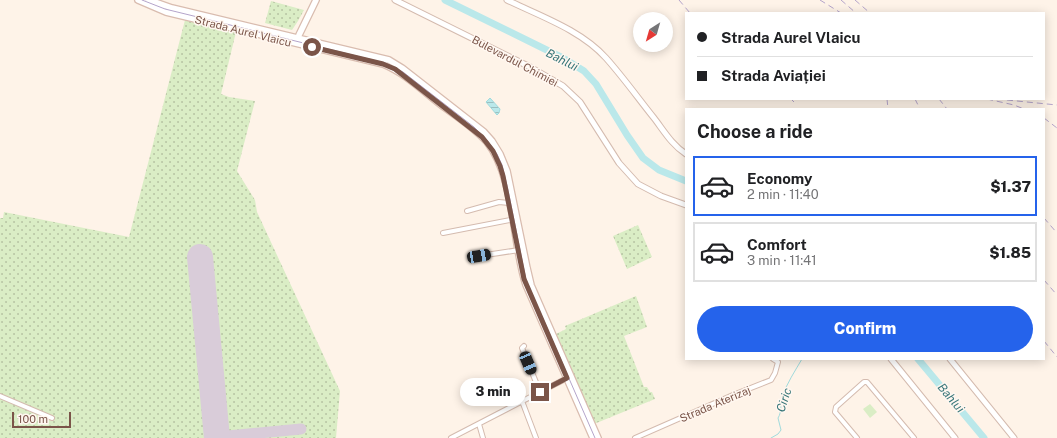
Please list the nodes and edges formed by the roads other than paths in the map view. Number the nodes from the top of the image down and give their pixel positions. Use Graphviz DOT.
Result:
graph roads {
  1 [pos="138,0"];
  2 [pos="149,0"];
  3 [pos="316,0"];
  4 [pos="395,0"];
  5 [pos="507,0"];
  6 [pos="297,41"];
  7 [pos="685,153"];
  8 [pos="509,203"];
  9 [pos="685,205"];
  10 [pos="467,211"];
  11 [pos="515,219"];
  12 [pos="442,233"];
  13 [pos="521,250"];
  14 [pos="479,256"];
  15 [pos="524,346"];
  16 [pos="775,360"];
  17 [pos="891,360"];
  18 [pos="951,360"];
  19 [pos="569,377"];
  20 [pos="540,392"];
  21 [pos="0,396"];
  22 [pos="522,401"];
  23 [pos="52,418"];
  24 [pos="479,424"];
  25 [pos="451,438"];
  26 [pos="483,438"];
  27 [pos="536,438"];
  28 [pos="593,438"];
  29 [pos="598,438"];
  30 [pos="635,438"];
  31 [pos="857,438"];
  32 [pos="914,438"];
  33 [pos="956,438"];
  34 [pos="1014,438"];
  1 -- 6 [label="main road, Strada Aurel Vlaicu"];
  2 -- 6 [label="main road, Strada Aurel Vlaicu"];
  3 -- 6 [label="main road"];
  4 -- 9 [label="street, Bulevardul Chimiei"];
  5 -- 7 [label="street"];
  6 -- 8 [label="main road, Strada Aurel Vlaicu"];
  6 -- 11 [label="main road, Strada Aurel Vlaicu"];
  8 -- 10 [label="street"];
  8 -- 11 [label="main road, Strada Aurel Vlaicu"];
  11 -- 12 [label="street"];
  11 -- 13 [label="main road, Strada Aurel Vlaicu"];
  13 -- 14 [label="street"];
  13 -- 19 [label="main road, Strada Aurel Vlaicu"];
  15 -- 20 [label="street"];
  16 -- 30 [label="street, Strada Aterizaj"];
  17 -- 33 [label="street"];
  18 -- 34 [label="street"];
  19 -- 20 [label="street"];
  19 -- 28 [label="main road, Strada Aurel Vlaicu"];
  19 -- 29 [label="main road, Strada Aurel Vlaicu"];
  20 -- 22 [label="street"];
  21 -- 23 [label="street"];
  22 -- 24 [label="street"];
  22 -- 27 [label="street"];
  24 -- 25 [label="street"];
  24 -- 26 [label="street"];
  31 -- 32 [label="street"];
}
